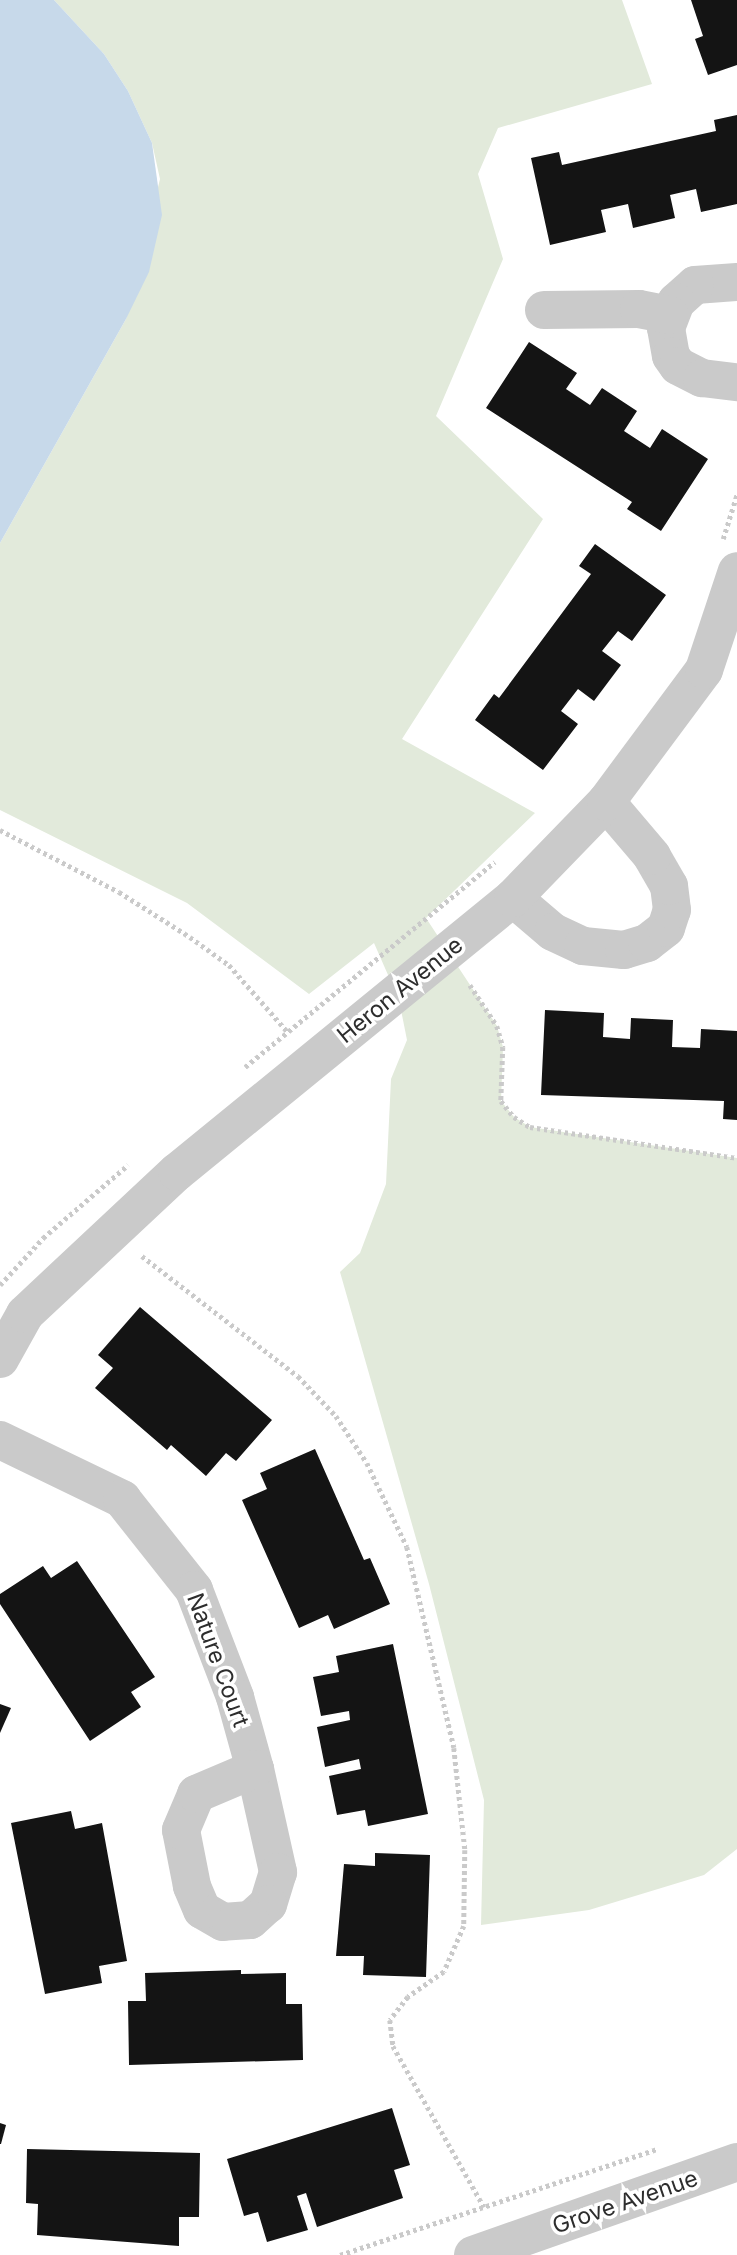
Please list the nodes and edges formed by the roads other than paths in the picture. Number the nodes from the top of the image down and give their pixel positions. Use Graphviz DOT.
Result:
graph roads {
  1 [pos="737,282"];
  2 [pos="544,310"];
  3 [pos="669,315"];
  4 [pos="737,382"];
  5 [pos="729,557"];
  6 [pos="606,802"];
  7 [pos="513,898"];
  8 [pos="0,1359"];
  9 [pos="0,1440"];
  10 [pos="255,1769"];
  11 [pos="737,2162"];
  12 [pos="472,2255"];
  1 -- 3 [label="street"];
  2 -- 3 [label="street"];
  3 -- 4 [label="street"];
  5 -- 6 [label="street, Heron Avenue"];
  6 -- 7 [label="street, Heron Avenue"];
  6 -- 7 [label="street"];
  7 -- 8 [label="street, Heron Avenue"];
  9 -- 10 [label="street, Nature Court"];
  11 -- 12 [label="street, Grove Avenue"];
}
